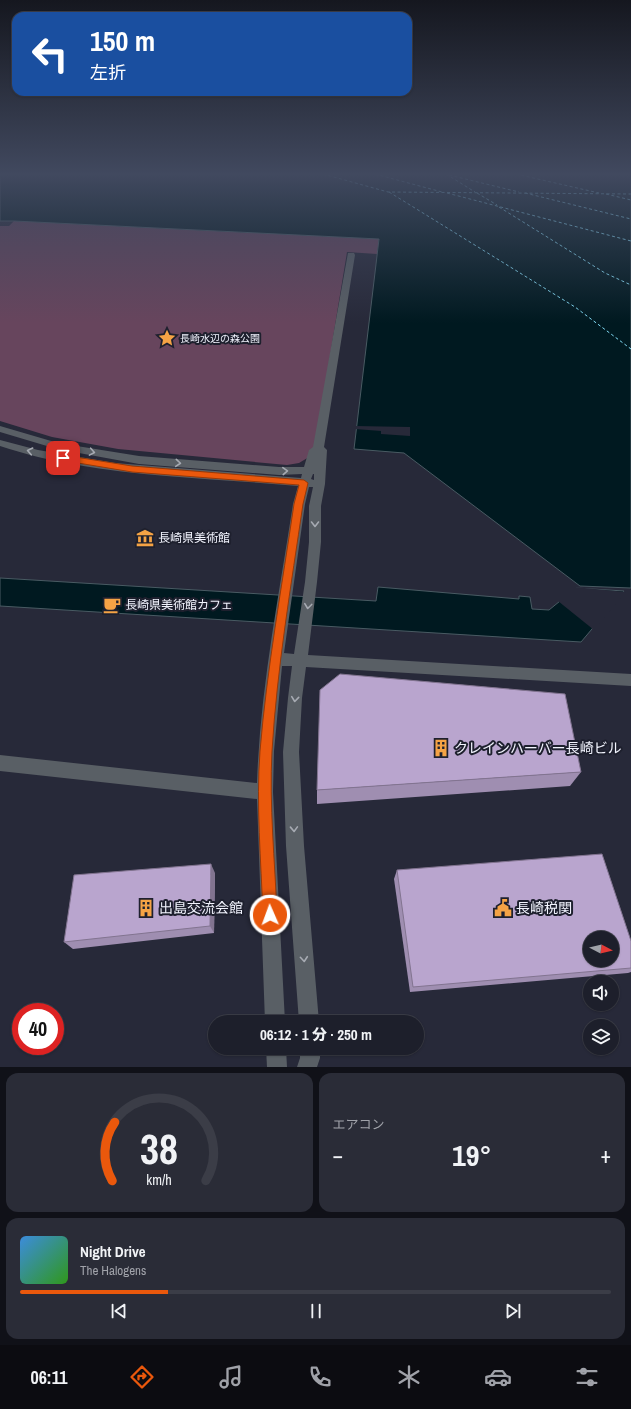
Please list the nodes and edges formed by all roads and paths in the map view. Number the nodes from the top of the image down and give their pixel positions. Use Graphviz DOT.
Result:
graph roads {
  1 [pos="351,256"];
  2 [pos="0,429"];
  3 [pos="0,443"];
  4 [pos="314,470"];
  5 [pos="304,483"];
  6 [pos="319,484"];
  7 [pos="276,659"];
  8 [pos="301,661"];
  9 [pos="631,680"];
  10 [pos="0,763"];
  11 [pos="265,792"];
  12 [pos="275,1015"];
  13 [pos="308,1015"];
  14 [pos="276,1055"];
  15 [pos="310,1055"];
  16 [pos="277,1067"];
  17 [pos="307,1067"];
  1 -- 4 [label="street"];
  2 -- 4 [label="street, one-way"];
  5 -- 3 [label="street, one-way"];
  4 -- 5 [label="street"];
  4 -- 6 [label="street"];
  5 -- 6 [label="street"];
  5 -- 7 [label="street"];
  6 -- 8 [label="street, one-way"];
  7 -- 8 [label="street"];
  7 -- 11 [label="street"];
  8 -- 9 [label="street"];
  8 -- 13 [label="street, one-way"];
  10 -- 11 [label="street"];
  11 -- 12 [label="street"];
  14 -- 16 [label="street"];
  15 -- 17 [label="street"];
}
